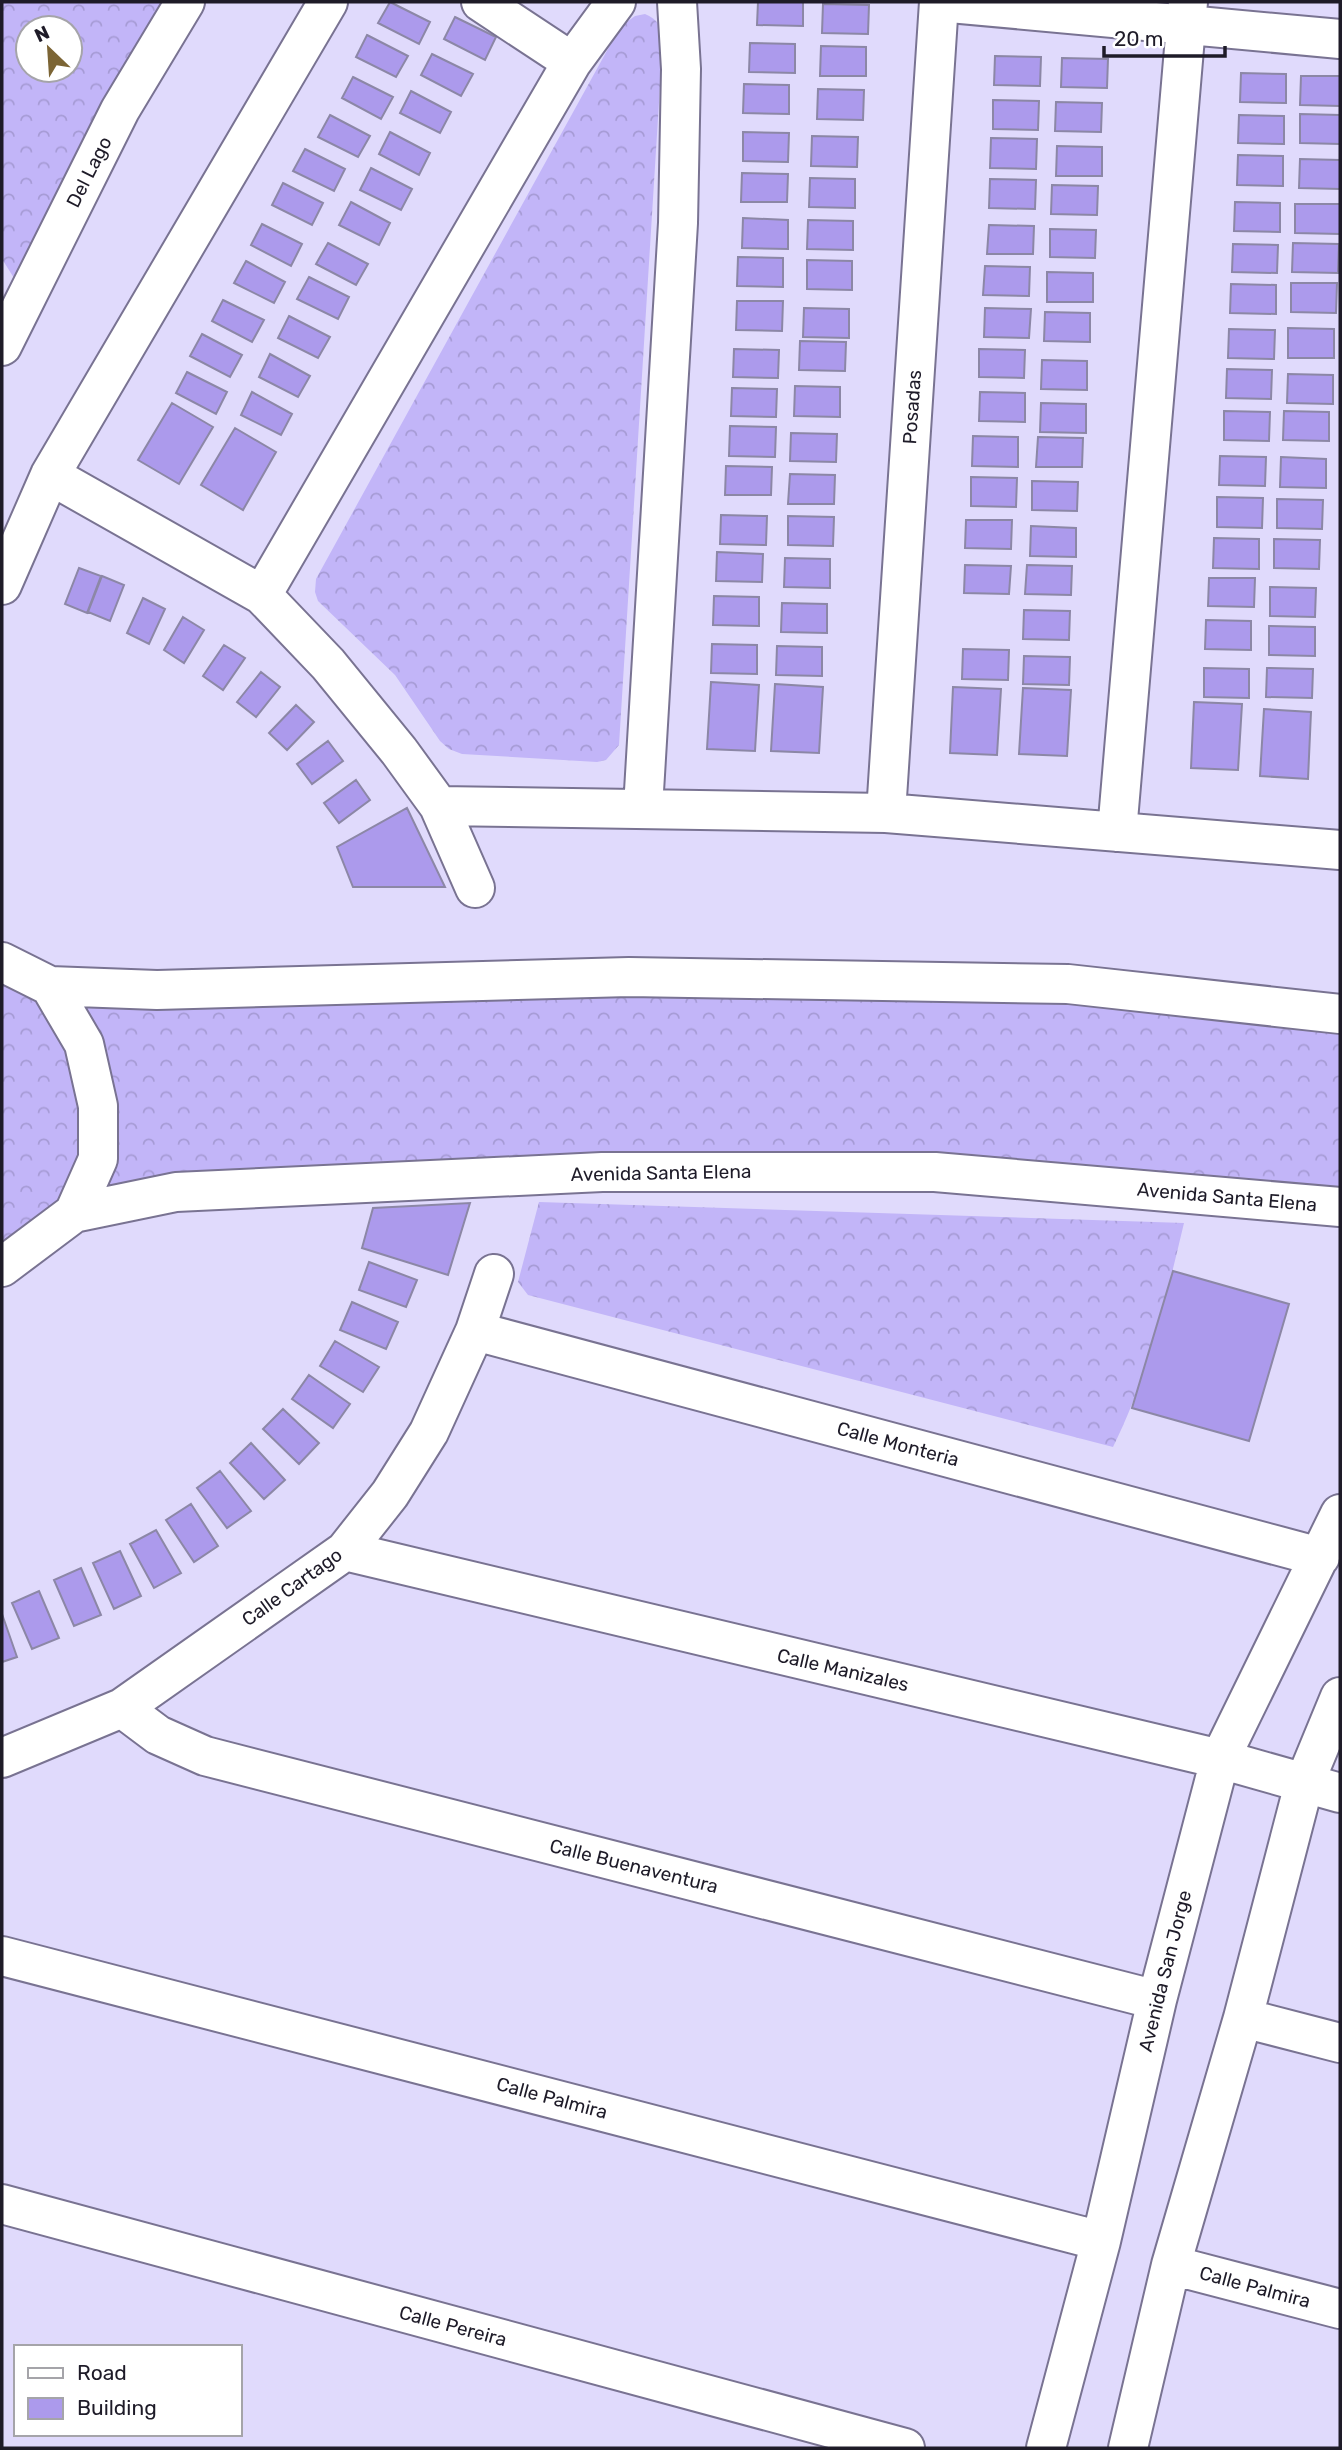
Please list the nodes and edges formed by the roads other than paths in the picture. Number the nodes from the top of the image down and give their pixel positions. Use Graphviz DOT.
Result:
graph roads {
  1 [pos="185,2"];
  2 [pos="328,2"];
  3 [pos="481,2"];
  4 [pos="616,2"];
  5 [pos="677,2"];
  6 [pos="939,2"];
  7 [pos="1188,13"];
  8 [pos="1340,39"];
  9 [pos="572,62"];
  10 [pos="2,346"];
  11 [pos="50,475"];
  12 [pos="2,585"];
  13 [pos="262,595"];
  14 [pos="439,806"];
  15 [pos="643,808"];
  16 [pos="886,813"];
  17 [pos="1117,832"];
  18 [pos="1340,850"];
  19 [pos="475,888"];
  20 [pos="2,962"];
  21 [pos="50,986"];
  22 [pos="1340,1014"];
  23 [pos="1340,1207"];
  24 [pos="74,1213"];
  25 [pos="2,1267"];
  26 [pos="494,1274"];
  27 [pos="475,1331"];
  28 [pos="1340,1514"];
  29 [pos="345,1551"];
  30 [pos="1320,1558"];
  31 [pos="1340,1697"];
  32 [pos="122,1708"];
  33 [pos="2,1758"];
  34 [pos="1220,1759"];
  35 [pos="1322,1789"];
  36 [pos="2,1956"];
  37 [pos="1157,2000"];
  38 [pos="1243,2018"];
  39 [pos="1340,2043"];
  40 [pos="2,2204"];
  41 [pos="1101,2241"];
  42 [pos="1171,2265"];
  43 [pos="1340,2309"];
  44 [pos="905,2448"];
  45 [pos="1046,2448"];
  46 [pos="1128,2448"];
  1 -- 10 [label="street, Del Lago"];
  2 -- 11 [label="street"];
  3 -- 9 [label="street"];
  4 -- 9 [label="street"];
  5 -- 15 [label="street"];
  6 -- 7 [label="street"];
  6 -- 16 [label="street, Posadas"];
  7 -- 8 [label="street"];
  7 -- 17 [label="street"];
  9 -- 13 [label="street"];
  11 -- 12 [label="street"];
  11 -- 13 [label="street"];
  13 -- 14 [label="street"];
  14 -- 15 [label="street"];
  14 -- 19 [label="street"];
  15 -- 16 [label="street"];
  16 -- 17 [label="street"];
  17 -- 18 [label="street"];
  20 -- 21 [label="street"];
  21 -- 22 [label="street"];
  21 -- 24 [label="street"];
  23 -- 24 [label="street, Avenida Santa Elena"];
  24 -- 25 [label="street, Avenida Santa Elena"];
  26 -- 27 [label="street, Calle Cartago"];
  27 -- 29 [label="street, Calle Cartago"];
  27 -- 30 [label="street, Calle Monteria"];
  28 -- 30 [label="street, Avenida San Jorge"];
  29 -- 32 [label="street, Calle Cartago"];
  29 -- 34 [label="street, Calle Manizales"];
  30 -- 34 [label="street, Avenida San Jorge"];
  31 -- 35 [label="street"];
  32 -- 33 [label="street, Calle Cartago"];
  32 -- 37 [label="street, Calle Buenaventura"];
  34 -- 35 [label="street, Calle Manizales"];
  34 -- 37 [label="street, Avenida San Jorge"];
  35 -- 38 [label="street"];
  36 -- 41 [label="street, Calle Palmira"];
  37 -- 41 [label="street, Avenida San Jorge"];
  38 -- 39 [label="street"];
  38 -- 42 [label="street"];
  40 -- 44 [label="street, Calle Pereira"];
  41 -- 45 [label="street, Avenida San Jorge"];
  42 -- 43 [label="street, Calle Palmira"];
  42 -- 46 [label="street"];
}
